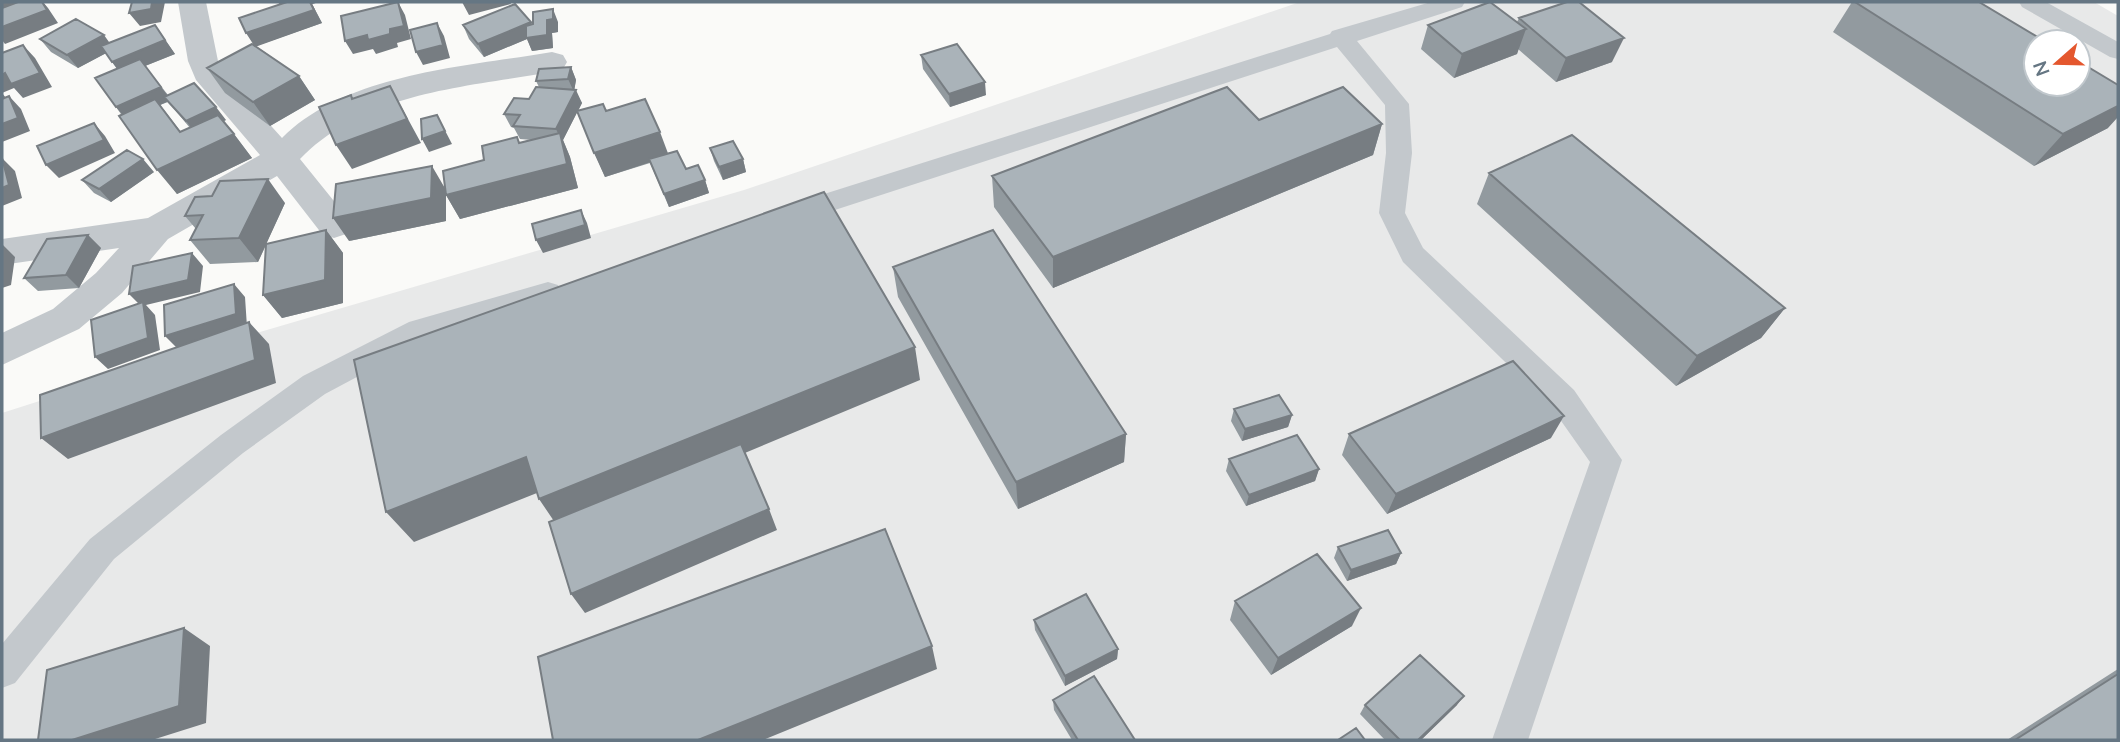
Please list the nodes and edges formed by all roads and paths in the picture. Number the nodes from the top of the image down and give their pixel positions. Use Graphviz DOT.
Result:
graph roads {
  1 [pos="192,2"];
  2 [pos="1454,2"];
  3 [pos="2030,2"];
  4 [pos="1340,36"];
  5 [pos="2118,52"];
  6 [pos="552,62"];
  7 [pos="281,158"];
  8 [pos="763,223"];
  9 [pos="334,225"];
  10 [pos="156,230"];
  11 [pos="2,252"];
  12 [pos="567,287"];
  13 [pos="2,350"];
  14 [pos="2,671"];
  15 [pos="1510,740"];
  1 -- 7 [label="street"];
  2 -- 4 [label="lane"];
  3 -- 5 [label="lane"];
  4 -- 8 [label="lane"];
  4 -- 15 [label="lane"];
  6 -- 7 [label="street"];
  7 -- 9 [label="street"];
  7 -- 10 [label="street"];
  10 -- 11 [label="street"];
  10 -- 13 [label="street"];
  12 -- 14 [label="lane"];
}
